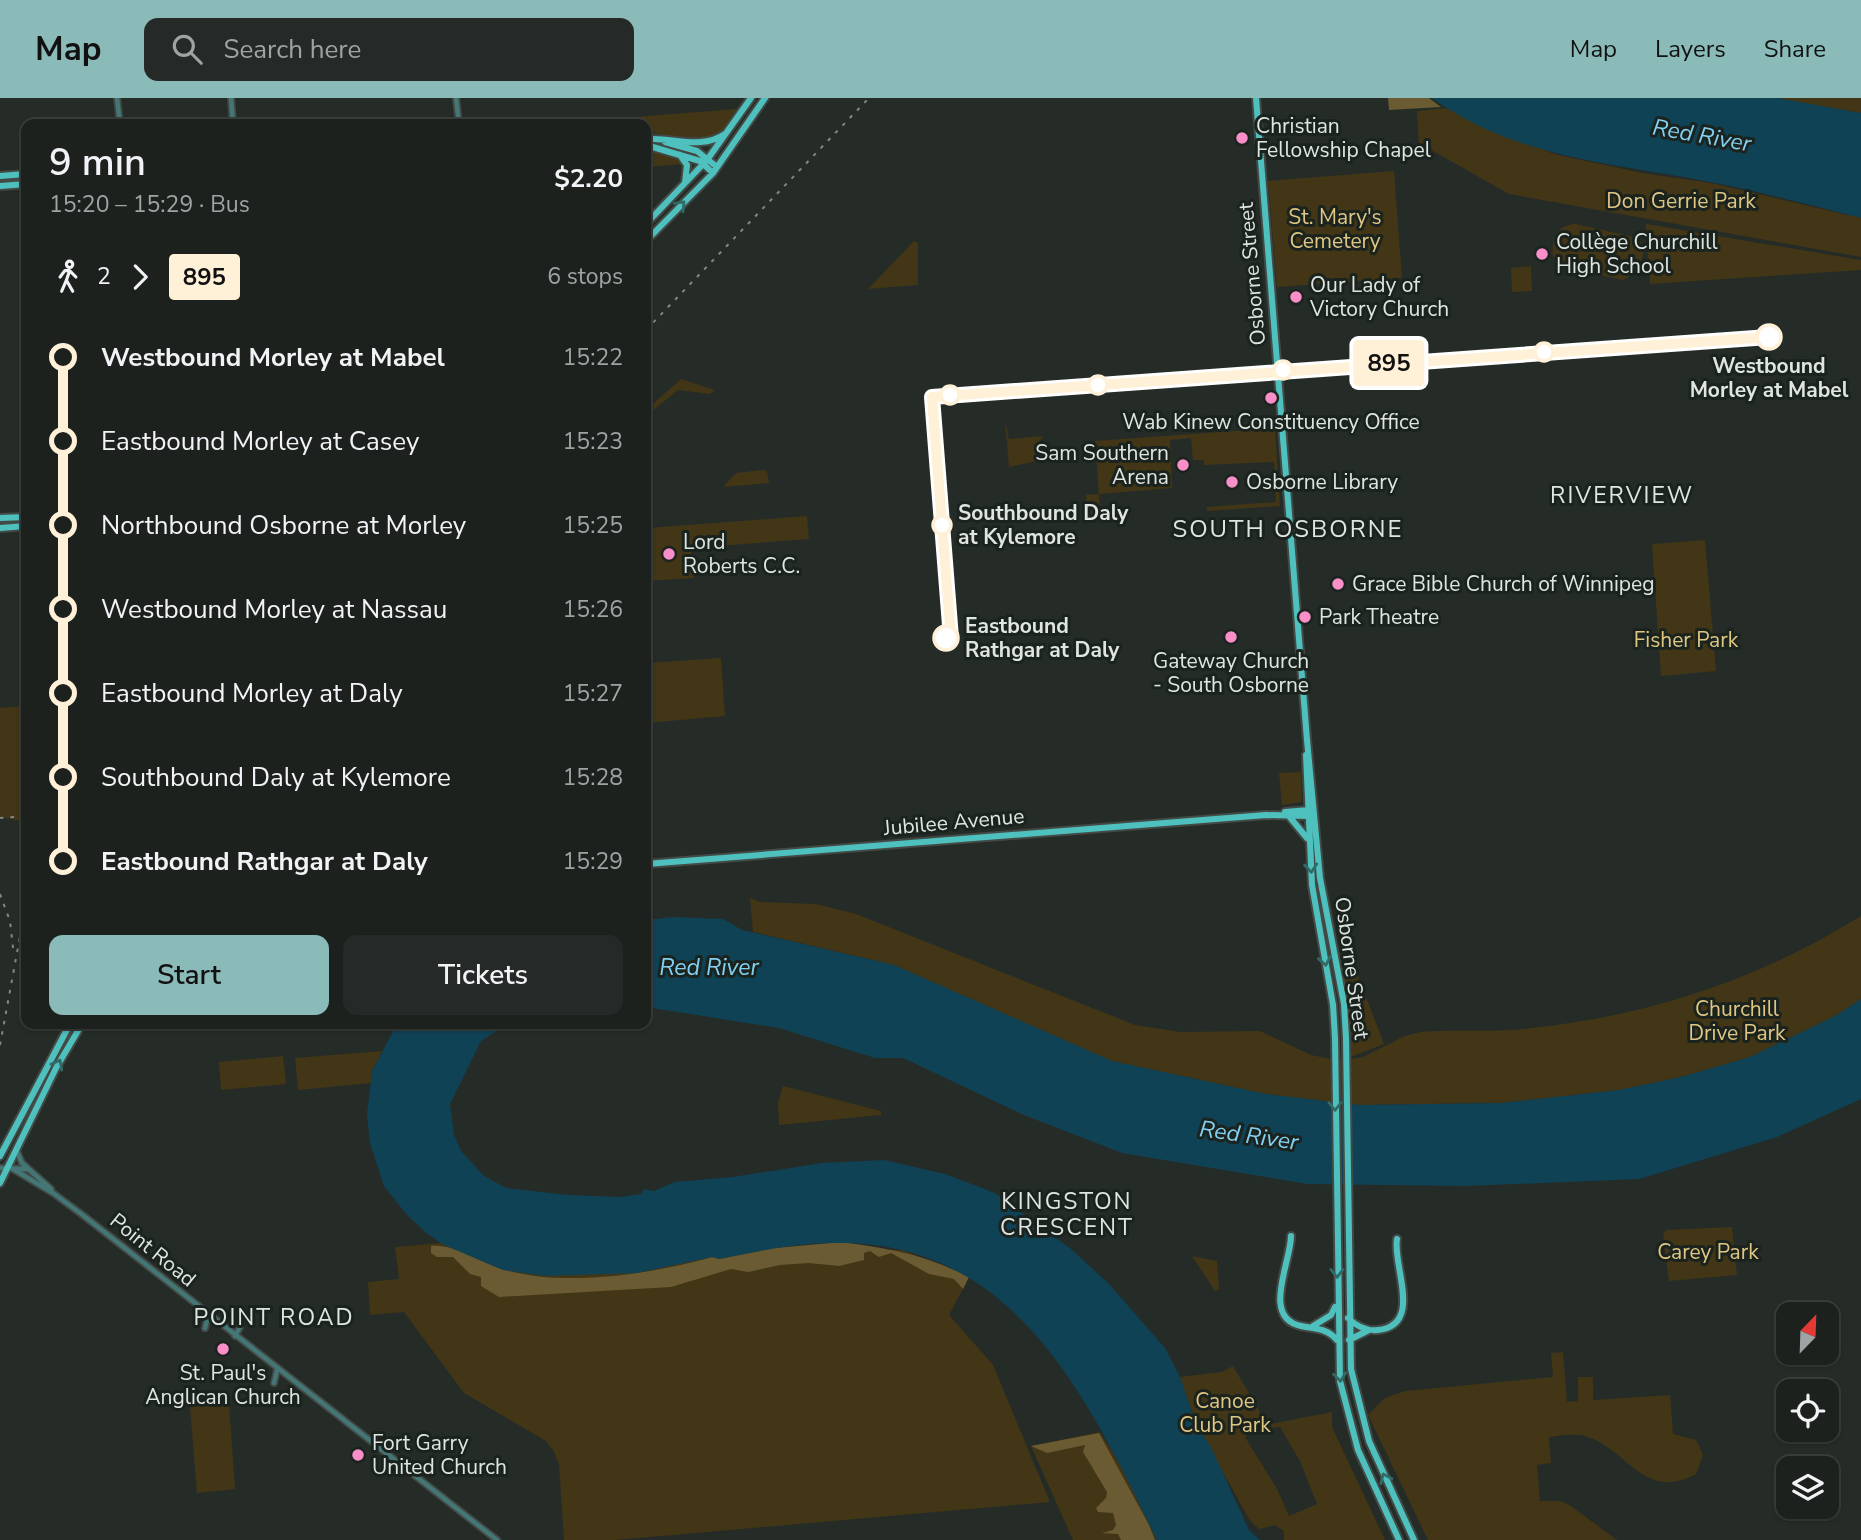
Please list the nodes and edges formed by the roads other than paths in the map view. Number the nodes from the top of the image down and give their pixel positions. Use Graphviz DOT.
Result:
graph roads {
  1 [pos="117,98"];
  2 [pos="231,98"];
  3 [pos="456,98"];
  4 [pos="765,98"];
  5 [pos="1256,98"];
  6 [pos="750,99"];
  7 [pos="119,119"];
  8 [pos="233,119"];
  9 [pos="458,119"];
  10 [pos="751,119"];
  11 [pos="729,131"];
  12 [pos="651,138"];
  13 [pos="651,139"];
  14 [pos="651,146"];
  15 [pos="680,155"];
  16 [pos="706,162"];
  17 [pos="715,170"];
  18 [pos="21,174"];
  19 [pos="0,176"];
  20 [pos="21,184"];
  21 [pos="685,185"];
  22 [pos="0,186"];
  23 [pos="651,219"];
  24 [pos="651,236"];
  25 [pos="21,517"];
  26 [pos="0,518"];
  27 [pos="21,526"];
  28 [pos="0,528"];
  29 [pos="1307,740"];
  30 [pos="1307,813"];
  31 [pos="1315,813"];
  32 [pos="1266,815"];
  33 [pos="1289,815"];
  34 [pos="1309,842"];
  35 [pos="651,864"];
  36 [pos="67,1029"];
  37 [pos="79,1029"];
  38 [pos="7,1144"];
  39 [pos="16,1149"];
  40 [pos="0,1156"];
  41 [pos="4,1167"];
  42 [pos="29,1170"];
  43 [pos="38,1178"];
  44 [pos="29,1180"];
  45 [pos="0,1183"];
  46 [pos="53,1193"];
  47 [pos="1291,1236"];
  48 [pos="1397,1239"];
  49 [pos="1337,1301"];
  50 [pos="208,1315"];
  51 [pos="1348,1318"];
  52 [pos="240,1327"];
  53 [pos="1312,1327"];
  54 [pos="205,1328"];
  55 [pos="1369,1329"];
  56 [pos="235,1336"];
  57 [pos="1349,1340"];
  58 [pos="1337,1341"];
  59 [pos="277,1370"];
  60 [pos="274,1383"];
  61 [pos="493,1538"];
  62 [pos="1399,1540"];
  63 [pos="1414,1540"];
  1 -- 7 [label="street"];
  2 -- 8 [label="street"];
  3 -- 9 [label="street"];
  4 -- 10 [label="main road"];
  5 -- 29 [label="main road, Osborne Street"];
  6 -- 10 [label="main road"];
  6 -- 11 [label="main road"];
  10 -- 17 [label="main road"];
  11 -- 12 [label="main road"];
  11 -- 16 [label="main road"];
  13 -- 16 [label="main road"];
  14 -- 15 [label="main road"];
  15 -- 16 [label="main road"];
  15 -- 21 [label="main road"];
  16 -- 17 [label="main road"];
  16 -- 21 [label="main road"];
  24 -- 17 [label="main road, one-way"];
  18 -- 19 [label="main road"];
  20 -- 22 [label="main road"];
  21 -- 23 [label="main road"];
  25 -- 26 [label="main road"];
  27 -- 28 [label="main road"];
  29 -- 30 [label="main road, Osborne Street"];
  29 -- 31 [label="main road, Osborne Street"];
  30 -- 31 [label="main road, Jubilee Avenue"];
  30 -- 32 [label="main road, Jubilee Avenue"];
  30 -- 33 [label="main road, Jubilee Avenue"];
  30 -- 34 [label="main road, Osborne Street"];
  31 -- 51 [label="main road, Osborne Street"];
  32 -- 33 [label="main road, Jubilee Avenue"];
  32 -- 35 [label="main road, Jubilee Avenue"];
  33 -- 34 [label="main road"];
  34 -- 49 [label="main road, Osborne Street, one-way"];
  36 -- 38 [label="main road"];
  39 -- 37 [label="main road, one-way"];
  38 -- 40 [label="main road"];
  38 -- 41 [label="main road"];
  39 -- 41 [label="main road"];
  39 -- 42 [label="street"];
  41 -- 42 [label="street"];
  41 -- 44 [label="street, Point Road"];
  41 -- 45 [label="main road"];
  42 -- 43 [label="street, Point Road"];
  43 -- 44 [label="street"];
  43 -- 46 [label="street, Point Road"];
  44 -- 46 [label="street, Point Road"];
  46 -- 50 [label="street, Point Road"];
  47 -- 53 [label="main road"];
  48 -- 55 [label="main road"];
  49 -- 53 [label="main road"];
  49 -- 58 [label="main road, Osborne Street"];
  50 -- 54 [label="street"];
  50 -- 56 [label="street, Point Road"];
  51 -- 55 [label="main road"];
  51 -- 57 [label="main road, Osborne Street"];
  52 -- 56 [label="street"];
  53 -- 58 [label="main road"];
  55 -- 57 [label="main road"];
  56 -- 59 [label="street, Point Road"];
  63 -- 57 [label="main road, Osborne Street, one-way"];
  58 -- 62 [label="main road, Osborne Street, one-way"];
  59 -- 60 [label="street"];
  59 -- 61 [label="street, Point Road"];
}
